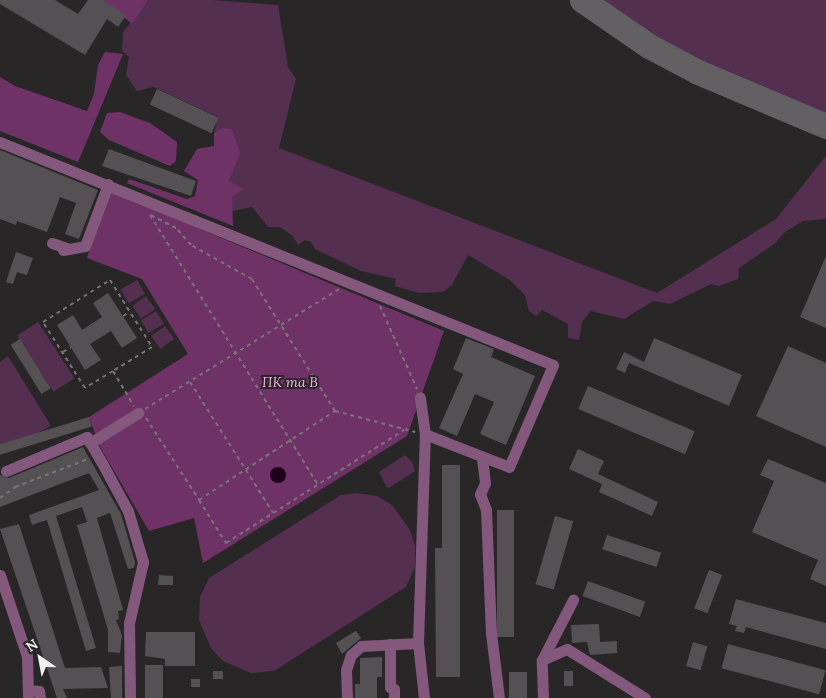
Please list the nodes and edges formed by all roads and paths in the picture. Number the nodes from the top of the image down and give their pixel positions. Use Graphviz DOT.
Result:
graph roads {
  1 [pos="0,142"];
  2 [pos="108,184"];
  3 [pos="139,198"];
  4 [pos="149,214"];
  5 [pos="52,243"];
  6 [pos="350,282"];
  7 [pos="374,293"];
  8 [pos="130,312"];
  9 [pos="123,316"];
  10 [pos="280,325"];
  11 [pos="71,347"];
  12 [pos="63,352"];
  13 [pos="236,353"];
  14 [pos="113,371"];
  15 [pos="190,382"];
  16 [pos="420,397"];
  17 [pos="335,411"];
  18 [pos="138,413"];
  19 [pos="404,430"];
  20 [pos="425,434"];
  21 [pos="291,441"];
  22 [pos="90,443"];
  23 [pos="97,455"];
  24 [pos="482,458"];
  25 [pos="246,470"];
  26 [pos="6,471"];
  27 [pos="318,485"];
  28 [pos="0,498"];
  29 [pos="199,500"];
  30 [pos="273,513"];
  31 [pos="0,575"];
  32 [pos="573,600"];
  33 [pos="418,643"];
  34 [pos="390,644"];
  35 [pos="542,660"];
  36 [pos="28,694"];
  37 [pos="40,698"];
  38 [pos="130,698"];
  39 [pos="347,698"];
  40 [pos="394,698"];
  41 [pos="424,698"];
  42 [pos="499,698"];
  43 [pos="542,698"];
  44 [pos="645,698"];
  1 -- 2 [label="street"];
  2 -- 3 [label="street"];
  2 -- 5 [label="street"];
  3 -- 4 [label="path"];
  3 -- 6 [label="street"];
  4 -- 10 [label="path"];
  4 -- 13 [label="path"];
  6 -- 7 [label="street"];
  6 -- 10 [label="path"];
  7 -- 16 [label="path"];
  7 -- 24 [label="street"];
  8 -- 9 [label="path"];
  8 -- 12 [label="path"];
  8 -- 14 [label="path"];
  10 -- 13 [label="path"];
  10 -- 17 [label="path"];
  11 -- 12 [label="path"];
  12 -- 14 [label="path"];
  13 -- 15 [label="path"];
  13 -- 21 [label="path"];
  14 -- 18 [label="path"];
  15 -- 25 [label="path"];
  15 -- 29 [label="path"];
  16 -- 20 [label="street"];
  17 -- 19 [label="path"];
  17 -- 21 [label="path"];
  18 -- 22 [label="street"];
  19 -- 20 [label="path"];
  19 -- 27 [label="path"];
  20 -- 24 [label="street"];
  20 -- 33 [label="street"];
  21 -- 25 [label="path"];
  21 -- 27 [label="path"];
  22 -- 23 [label="street"];
  22 -- 26 [label="street"];
  23 -- 28 [label="path"];
  23 -- 38 [label="street"];
  24 -- 42 [label="street"];
  25 -- 29 [label="path"];
  25 -- 30 [label="path"];
  27 -- 30 [label="path"];
  29 -- 30 [label="path"];
  31 -- 36 [label="street"];
  32 -- 35 [label="street"];
  33 -- 34 [label="street"];
  33 -- 41 [label="street"];
  34 -- 39 [label="street"];
  34 -- 40 [label="street"];
  35 -- 43 [label="street"];
  35 -- 44 [label="street"];
  36 -- 37 [label="street"];
}
